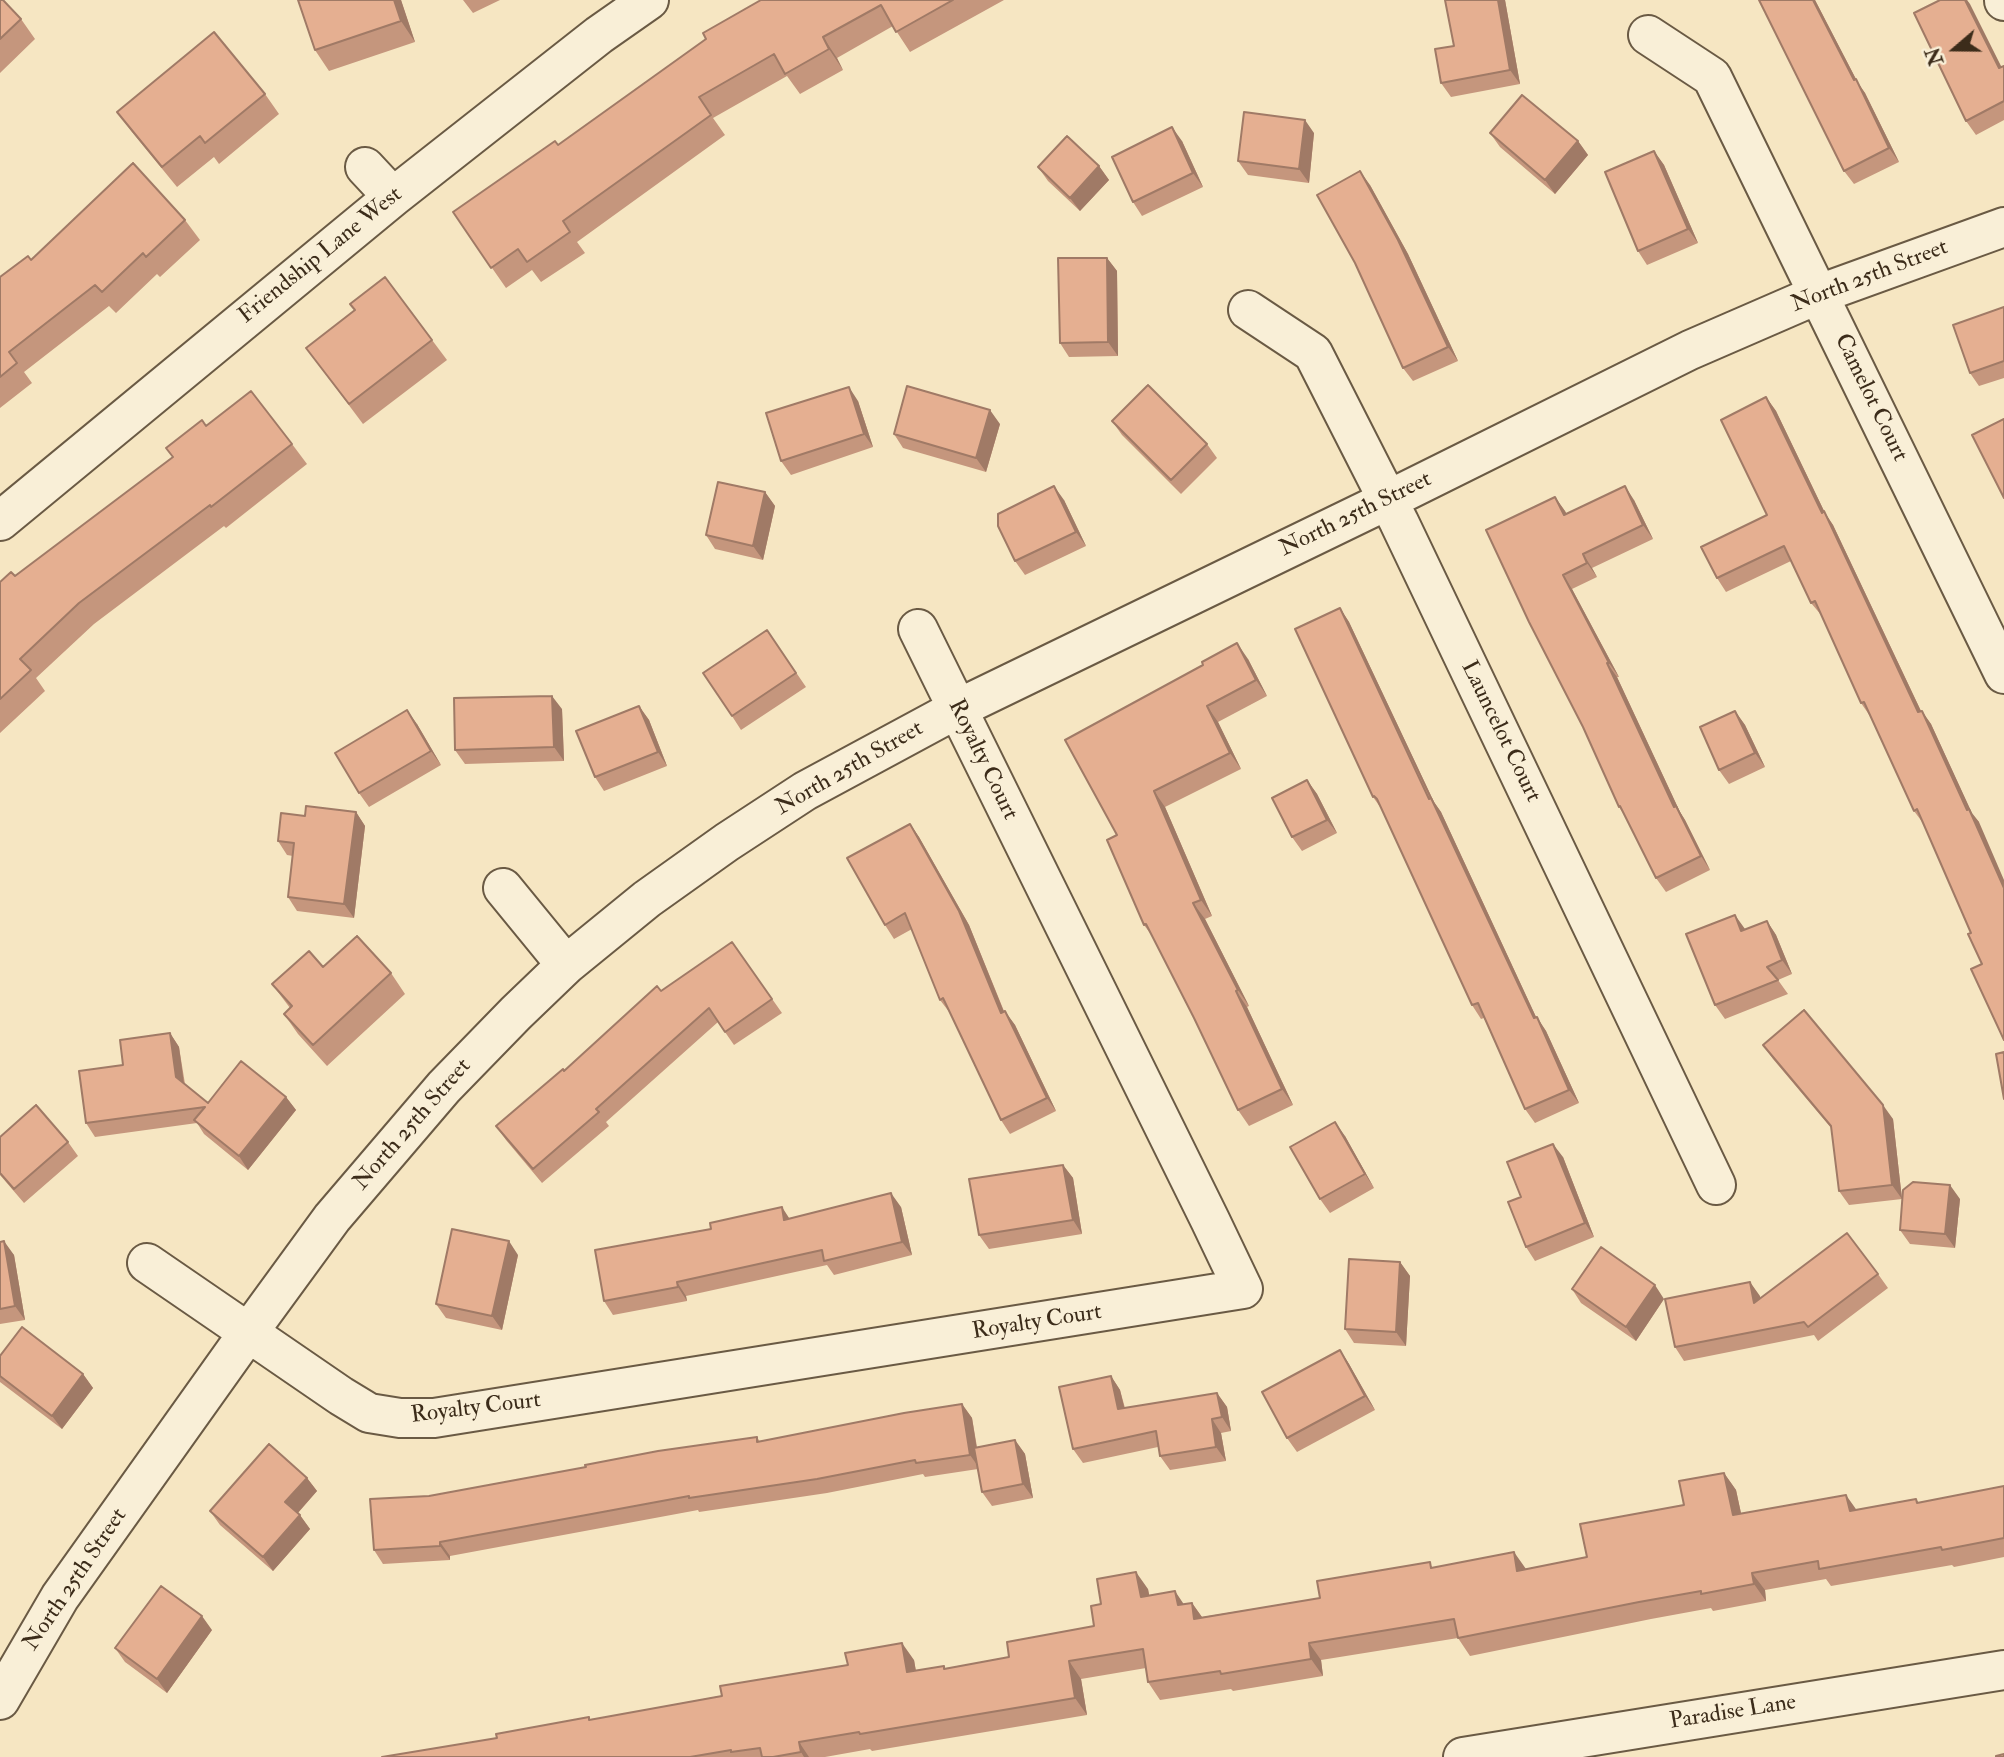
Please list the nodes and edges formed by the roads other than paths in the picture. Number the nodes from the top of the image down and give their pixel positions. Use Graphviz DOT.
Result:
graph roads {
  1 [pos="649,0"];
  2 [pos="1648,35"];
  3 [pos="365,167"];
  4 [pos="393,197"];
  5 [pos="2004,227"];
  6 [pos="1819,294"];
  7 [pos="1248,310"];
  8 [pos="1388,500"];
  9 [pos="0,521"];
  10 [pos="918,629"];
  11 [pos="2004,674"];
  12 [pos="957,709"];
  13 [pos="503,888"];
  14 [pos="566,965"];
  15 [pos="1716,1185"];
  16 [pos="146,1263"];
  17 [pos="248,1333"];
  18 [pos="2004,1670"];
  19 [pos="0,1700"];
  20 [pos="1463,1757"];
  1 -- 4 [label="street, Friendship Lane West"];
  2 -- 6 [label="street, Camelot Court"];
  3 -- 4 [label="street"];
  4 -- 9 [label="street, Friendship Lane West"];
  5 -- 6 [label="street, North 25th Street"];
  6 -- 8 [label="street, North 25th Street"];
  6 -- 11 [label="street, Camelot Court"];
  7 -- 8 [label="street, Launcelot Court"];
  8 -- 12 [label="street, North 25th Street"];
  8 -- 15 [label="street, Launcelot Court"];
  10 -- 12 [label="street, Royalty Court"];
  12 -- 14 [label="street, North 25th Street"];
  12 -- 17 [label="street, Royalty Court"];
  13 -- 14 [label="street"];
  14 -- 17 [label="street, North 25th Street"];
  16 -- 17 [label="street, Royalty Court"];
  17 -- 19 [label="street, North 25th Street"];
  18 -- 20 [label="street, Paradise Lane"];
}
